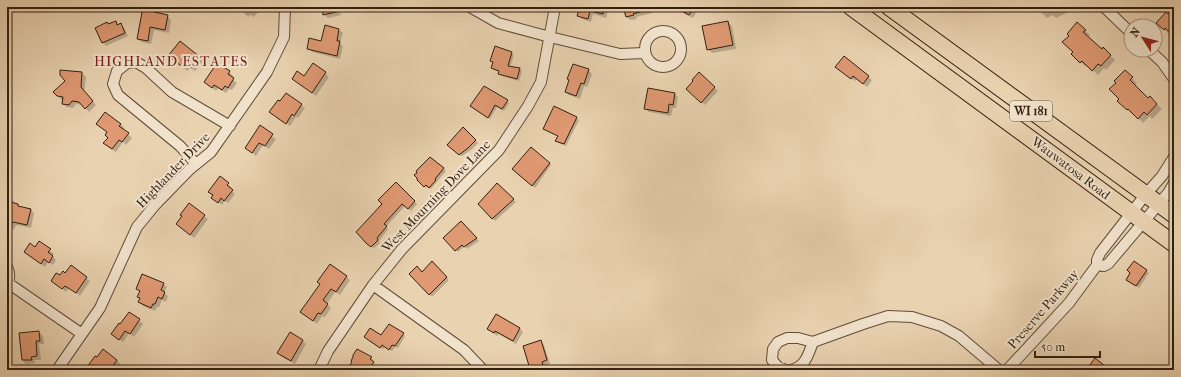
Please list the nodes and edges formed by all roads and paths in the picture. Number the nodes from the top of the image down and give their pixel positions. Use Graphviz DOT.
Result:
graph roads {
  1 [pos="285,7"];
  2 [pos="470,7"];
  3 [pos="555,7"];
  4 [pos="851,7"];
  5 [pos="888,7"];
  6 [pos="1104,7"];
  7 [pos="1123,25"];
  8 [pos="550,37"];
  9 [pos="645,52"];
  10 [pos="1158,58"];
  11 [pos="1174,79"];
  12 [pos="230,126"];
  13 [pos="1174,157"];
  14 [pos="196,164"];
  15 [pos="1174,183"];
  16 [pos="1152,199"];
  17 [pos="1174,215"];
  18 [pos="1137,217"];
  19 [pos="1174,244"];
  20 [pos="1097,265"];
  21 [pos="7,267"];
  22 [pos="8,284"];
  23 [pos="373,285"];
  24 [pos="82,334"];
  25 [pos="814,342"];
  26 [pos="57,370"];
  27 [pos="319,370"];
  28 [pos="483,370"];
  29 [pos="786,370"];
  30 [pos="791,370"];
  31 [pos="999,370"];
  32 [pos="1007,370"];
  1 -- 12 [label="street, Highlander Drive"];
  2 -- 8 [label="street"];
  3 -- 8 [label="street, West Mourning Dove Lane"];
  4 -- 18 [label="main road, Wauwatosa Road / WI 181"];
  5 -- 16 [label="main road, Wauwatosa Road / WI 181"];
  6 -- 7 [label="street"];
  8 -- 9 [label="street"];
  8 -- 23 [label="street, West Mourning Dove Lane"];
  10 -- 11 [label="street"];
  12 -- 14 [label="street, Highlander Drive"];
  12 -- 14 [label="street"];
  13 -- 16 [label="street"];
  14 -- 24 [label="street, Highlander Drive"];
  15 -- 16 [label="street"];
  16 -- 17 [label="main road, Wauwatosa Road / WI 181"];
  16 -- 18 [label="street"];
  16 -- 18 [label="street"];
  18 -- 19 [label="main road, Wauwatosa Road / WI 181"];
  18 -- 20 [label="street, Preserve Parkway"];
  18 -- 20 [label="street, Preserve Parkway"];
  20 -- 32 [label="street, Preserve Parkway"];
  21 -- 22 [label="street"];
  22 -- 24 [label="street"];
  23 -- 27 [label="street, West Mourning Dove Lane"];
  23 -- 28 [label="street"];
  24 -- 26 [label="street, Highlander Drive"];
  25 -- 29 [label="street"];
  25 -- 30 [label="street"];
  25 -- 31 [label="street"];
}
